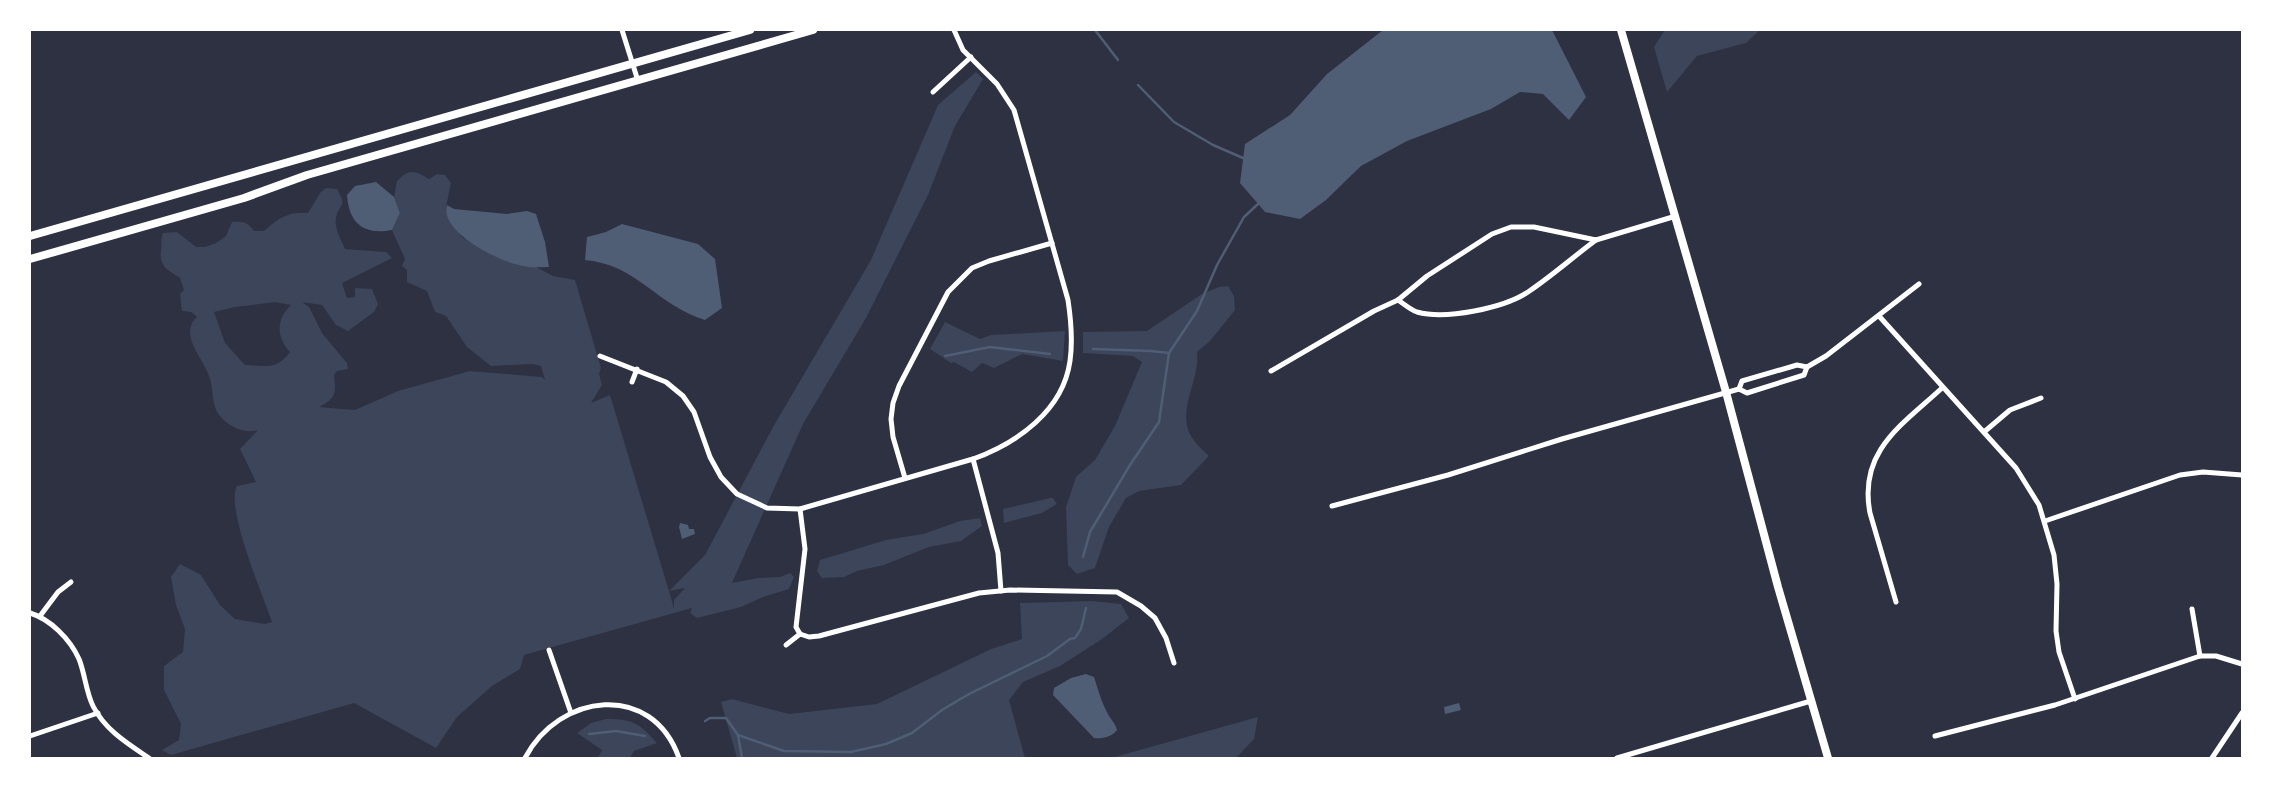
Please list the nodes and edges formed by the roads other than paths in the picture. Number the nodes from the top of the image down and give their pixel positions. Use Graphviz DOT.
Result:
graph roads {
  1 [pos="622,30"];
  2 [pos="750,30"];
  3 [pos="813,30"];
  4 [pos="954,30"];
  5 [pos="1621,30"];
  6 [pos="971,57"];
  7 [pos="633,64"];
  8 [pos="638,80"];
  9 [pos="933,92"];
  10 [pos="1676,216"];
  11 [pos="30,236"];
  12 [pos="1596,240"];
  13 [pos="1052,243"];
  14 [pos="30,259"];
  15 [pos="1919,284"];
  16 [pos="1398,300"];
  17 [pos="1879,316"];
  18 [pos="600,356"];
  19 [pos="1807,367"];
  20 [pos="637,369"];
  21 [pos="1271,371"];
  22 [pos="632,382"];
  23 [pos="1942,388"];
  24 [pos="1739,389"];
  25 [pos="1726,392"];
  26 [pos="2041,398"];
  27 [pos="1984,432"];
  28 [pos="973,459"];
  29 [pos="2242,474"];
  30 [pos="906,478"];
  31 [pos="1332,506"];
  32 [pos="800,509"];
  33 [pos="2046,521"];
  34 [pos="72,582"];
  35 [pos="1001,590"];
  36 [pos="1896,602"];
  37 [pos="2192,609"];
  38 [pos="30,613"];
  39 [pos="40,616"];
  40 [pos="800,634"];
  41 [pos="786,644"];
  42 [pos="549,650"];
  43 [pos="2200,656"];
  44 [pos="1174,663"];
  45 [pos="2242,664"];
  46 [pos="2075,699"];
  47 [pos="1811,701"];
  48 [pos="98,713"];
  49 [pos="571,713"];
  50 [pos="2242,713"];
  51 [pos="30,736"];
  52 [pos="1934,736"];
  53 [pos="149,758"];
  54 [pos="525,758"];
  55 [pos="679,758"];
  56 [pos="1617,758"];
  57 [pos="1828,758"];
  58 [pos="2212,758"];
  1 -- 7 [label="street"];
  2 -- 7 [label="main road"];
  3 -- 8 [label="main road"];
  4 -- 6 [label="street"];
  5 -- 10 [label="main road"];
  6 -- 9 [label="street"];
  6 -- 13 [label="street"];
  7 -- 8 [label="street"];
  7 -- 11 [label="main road"];
  8 -- 14 [label="main road"];
  10 -- 12 [label="street"];
  10 -- 25 [label="main road"];
  12 -- 16 [label="street"];
  12 -- 16 [label="street"];
  13 -- 28 [label="street"];
  13 -- 30 [label="street"];
  15 -- 17 [label="street"];
  16 -- 21 [label="street"];
  17 -- 19 [label="street"];
  17 -- 23 [label="street"];
  18 -- 20 [label="street"];
  19 -- 24 [label="street"];
  19 -- 24 [label="street"];
  20 -- 22 [label="street"];
  20 -- 32 [label="street"];
  23 -- 27 [label="street"];
  23 -- 36 [label="street"];
  24 -- 25 [label="street"];
  25 -- 31 [label="street"];
  25 -- 47 [label="main road"];
  26 -- 27 [label="street"];
  27 -- 33 [label="street"];
  28 -- 30 [label="street"];
  28 -- 35 [label="street"];
  29 -- 33 [label="street"];
  30 -- 32 [label="street"];
  32 -- 40 [label="street"];
  33 -- 46 [label="street"];
  34 -- 39 [label="street"];
  35 -- 40 [label="street"];
  35 -- 44 [label="street"];
  37 -- 43 [label="street"];
  38 -- 39 [label="street"];
  39 -- 48 [label="street"];
  40 -- 41 [label="street"];
  42 -- 49 [label="street"];
  43 -- 45 [label="street"];
  43 -- 46 [label="street"];
  46 -- 52 [label="street"];
  47 -- 56 [label="street"];
  47 -- 57 [label="main road"];
  48 -- 51 [label="street"];
  48 -- 53 [label="street"];
  49 -- 54 [label="street"];
  49 -- 55 [label="street"];
  50 -- 58 [label="street"];
}
